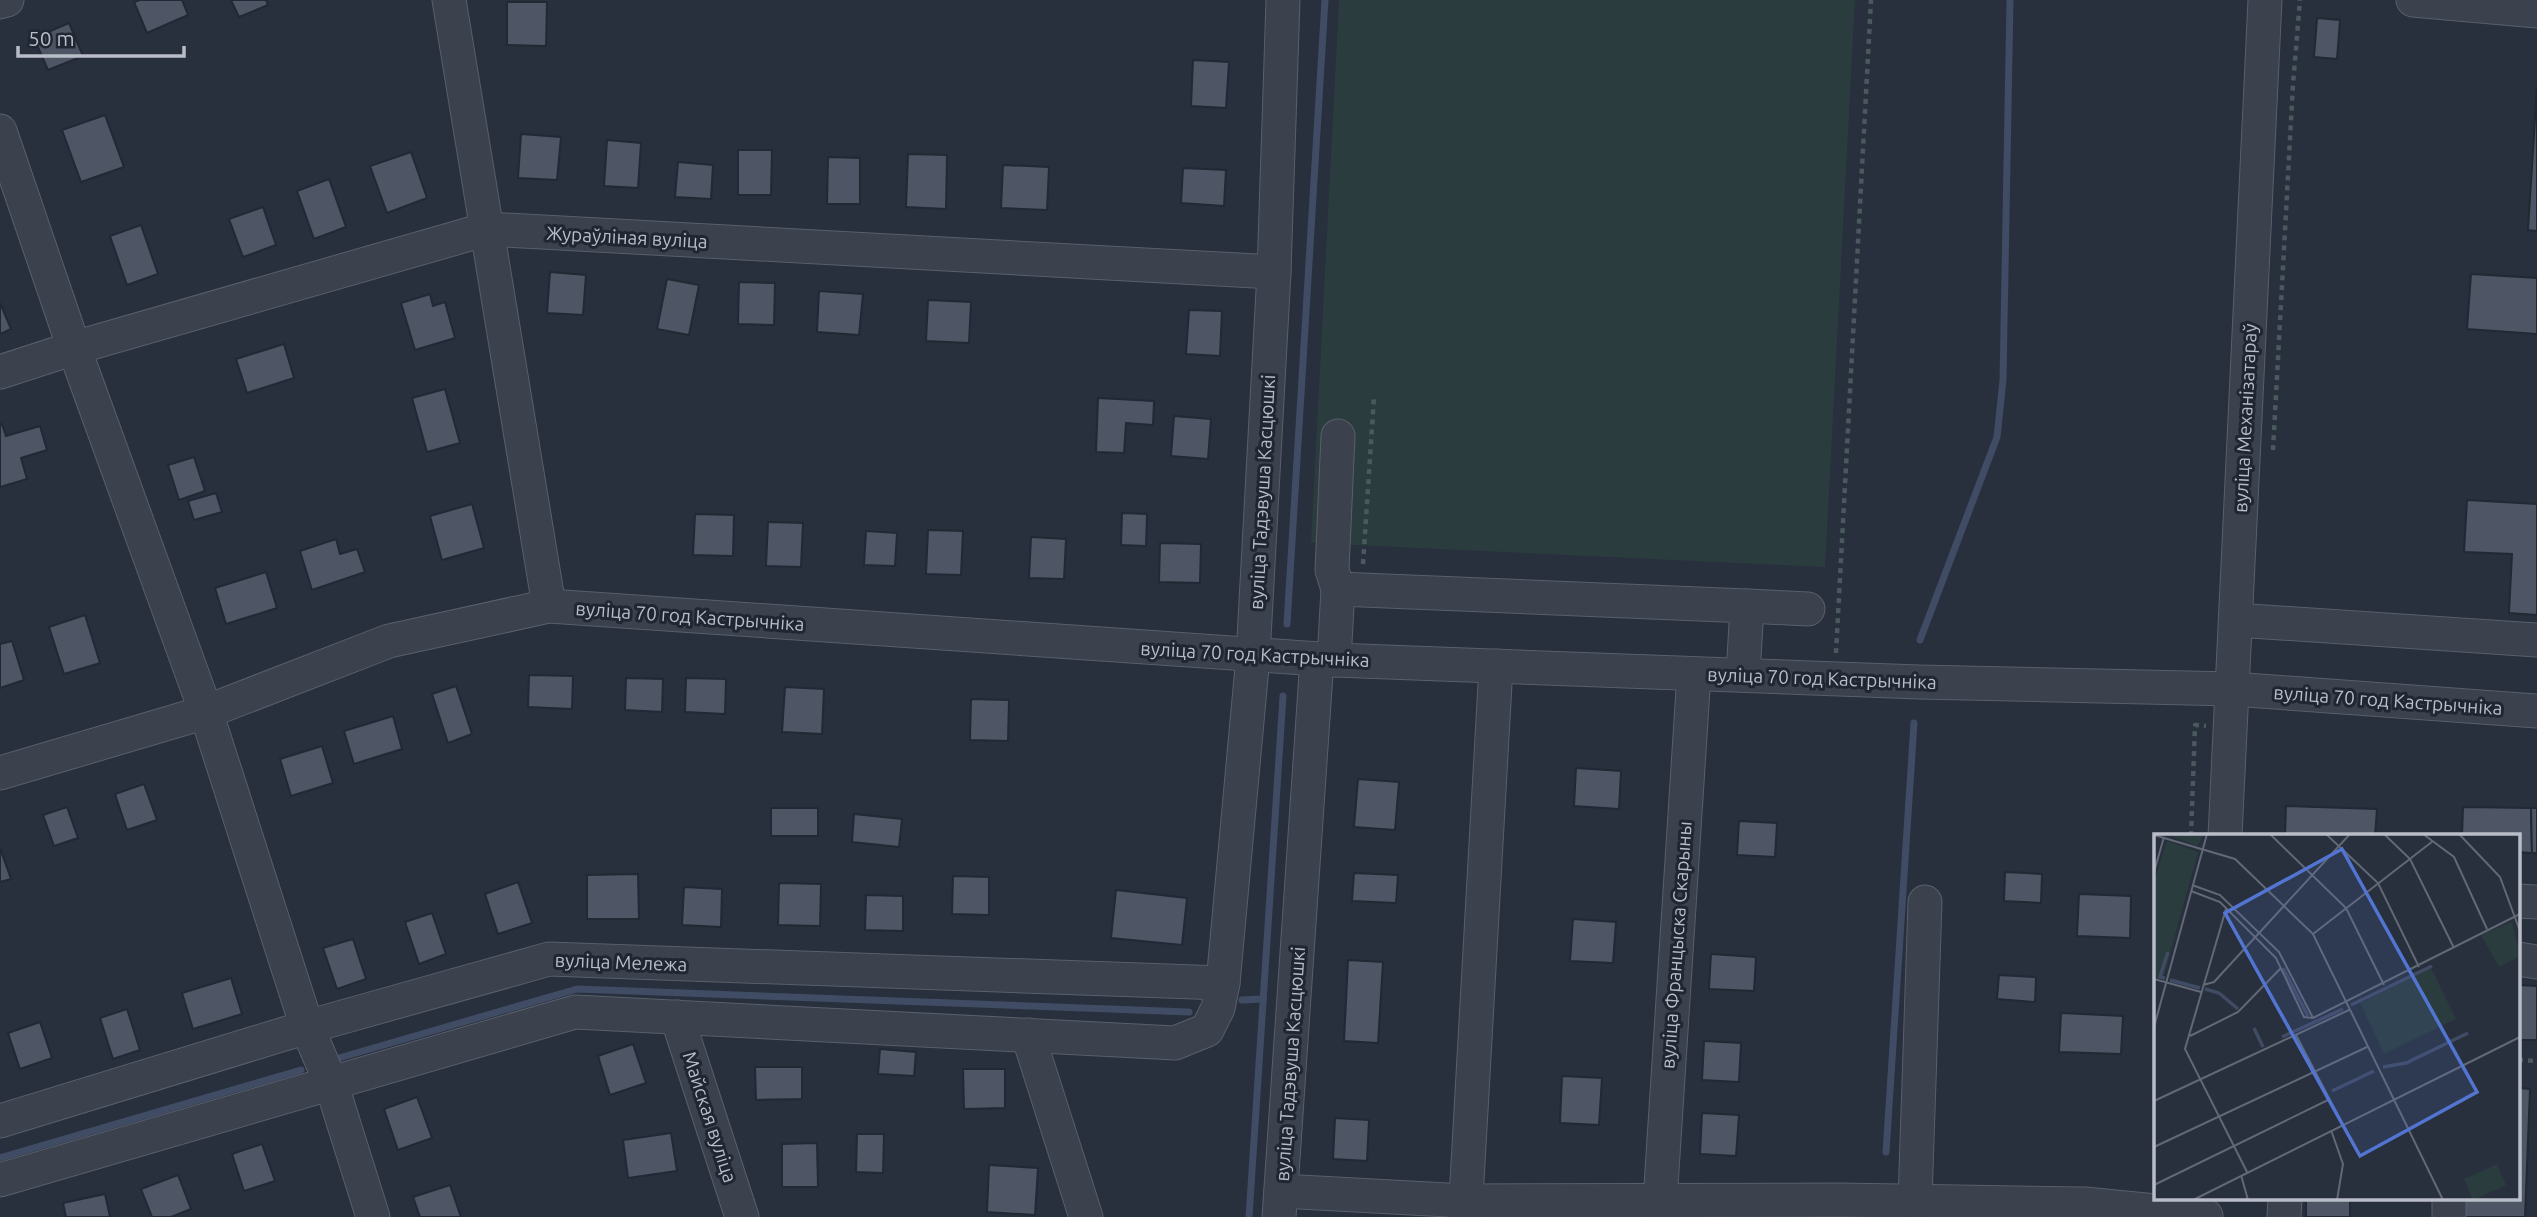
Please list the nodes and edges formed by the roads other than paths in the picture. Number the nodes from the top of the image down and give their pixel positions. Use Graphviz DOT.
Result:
graph roads {
  1 [pos="7,0"];
  2 [pos="449,0"];
  3 [pos="1283,0"];
  4 [pos="2264,0"];
  5 [pos="2413,0"];
  6 [pos="0,2"];
  7 [pos="2537,10"];
  8 [pos="0,131"];
  9 [pos="486,229"];
  10 [pos="1274,272"];
  11 [pos="74,348"];
  12 [pos="0,372"];
  13 [pos="1338,436"];
  14 [pos="1338,589"];
  15 [pos="549,606"];
  16 [pos="1747,606"];
  17 [pos="1808,609"];
  18 [pos="2236,620"];
  19 [pos="2537,640"];
  20 [pos="1253,656"];
  21 [pos="1325,659"];
  22 [pos="1496,666"];
  23 [pos="1694,674"];
  24 [pos="1743,675"];
  25 [pos="2233,689"];
  26 [pos="2537,711"];
  27 [pos="206,712"];
  28 [pos="0,773"];
  29 [pos="2225,834"];
  30 [pos="1925,902"];
  31 [pos="1223,983"];
  32 [pos="677,1017"];
  33 [pos="307,1027"];
  34 [pos="1028,1035"];
  35 [pos="331,1083"];
  36 [pos="0,1121"];
  37 [pos="0,1180"];
  38 [pos="1915,1201"];
  39 [pos="1280,1204"];
  40 [pos="1465,1209"];
  41 [pos="1659,1209"];
  42 [pos="1947,1209"];
  43 [pos="2206,1210"];
  44 [pos="373,1217"];
  45 [pos="742,1217"];
  46 [pos="1086,1217"];
  1 -- 6 [label="street"];
  2 -- 9 [label="street"];
  3 -- 10 [label="street, вуліца Тадэвуша Касцюшкі"];
  4 -- 18 [label="street, вуліца Механізатараў"];
  5 -- 7 [label="street"];
  8 -- 11 [label="street"];
  9 -- 10 [label="street, Жураўліная вуліца"];
  9 -- 11 [label="street, Жураўліная вуліца"];
  9 -- 15 [label="street"];
  10 -- 20 [label="street, вуліца Тадэвуша Касцюшкі"];
  11 -- 12 [label="street, Жураўліная вуліца"];
  11 -- 27 [label="street"];
  13 -- 14 [label="street, вуліца Тадэвуша Касцюшкі"];
  14 -- 16 [label="street"];
  14 -- 21 [label="street, вуліца Тадэвуша Касцюшкі"];
  15 -- 20 [label="street, вуліца 70 год Кастрычніка"];
  15 -- 27 [label="street, вуліца 70 год Кастрычніка"];
  16 -- 17 [label="street"];
  16 -- 24 [label="street"];
  18 -- 19 [label="street"];
  18 -- 25 [label="street, вуліца Механізатараў"];
  20 -- 21 [label="street, вуліца 70 год Кастрычніка"];
  20 -- 31 [label="street, вуліца Тадэвуша Касцюшкі"];
  21 -- 22 [label="street, вуліца 70 год Кастрычніка"];
  21 -- 39 [label="street, вуліца Тадэвуша Касцюшкі"];
  22 -- 23 [label="street, вуліца 70 год Кастрычніка"];
  22 -- 40 [label="street"];
  23 -- 24 [label="street, вуліца 70 год Кастрычніка"];
  23 -- 41 [label="street, вуліца Францыска Скарыны"];
  24 -- 25 [label="street, вуліца 70 год Кастрычніка"];
  25 -- 26 [label="street, вуліца 70 год Кастрычніка"];
  25 -- 29 [label="street, вуліца Механізатараў"];
  27 -- 28 [label="street, вуліца 70 год Кастрычніка"];
  27 -- 33 [label="street"];
  30 -- 38 [label="street"];
  31 -- 33 [label="street, вуліца Мележа"];
  31 -- 34 [label="street, вуліца Тадэвуша Касцюшкі"];
  32 -- 34 [label="street, вуліца Тадэвуша Касцюшкі"];
  32 -- 35 [label="street, вуліца Тадэвуша Касцюшкі"];
  32 -- 45 [label="street, Майская вуліца"];
  33 -- 35 [label="street"];
  33 -- 36 [label="street, вуліца Мележа"];
  34 -- 46 [label="street"];
  35 -- 37 [label="street, вуліца Тадэвуша Касцюшкі"];
  35 -- 44 [label="street"];
  38 -- 41 [label="street"];
  38 -- 42 [label="street"];
  39 -- 40 [label="street"];
  40 -- 41 [label="street"];
  42 -- 43 [label="street"];
}
